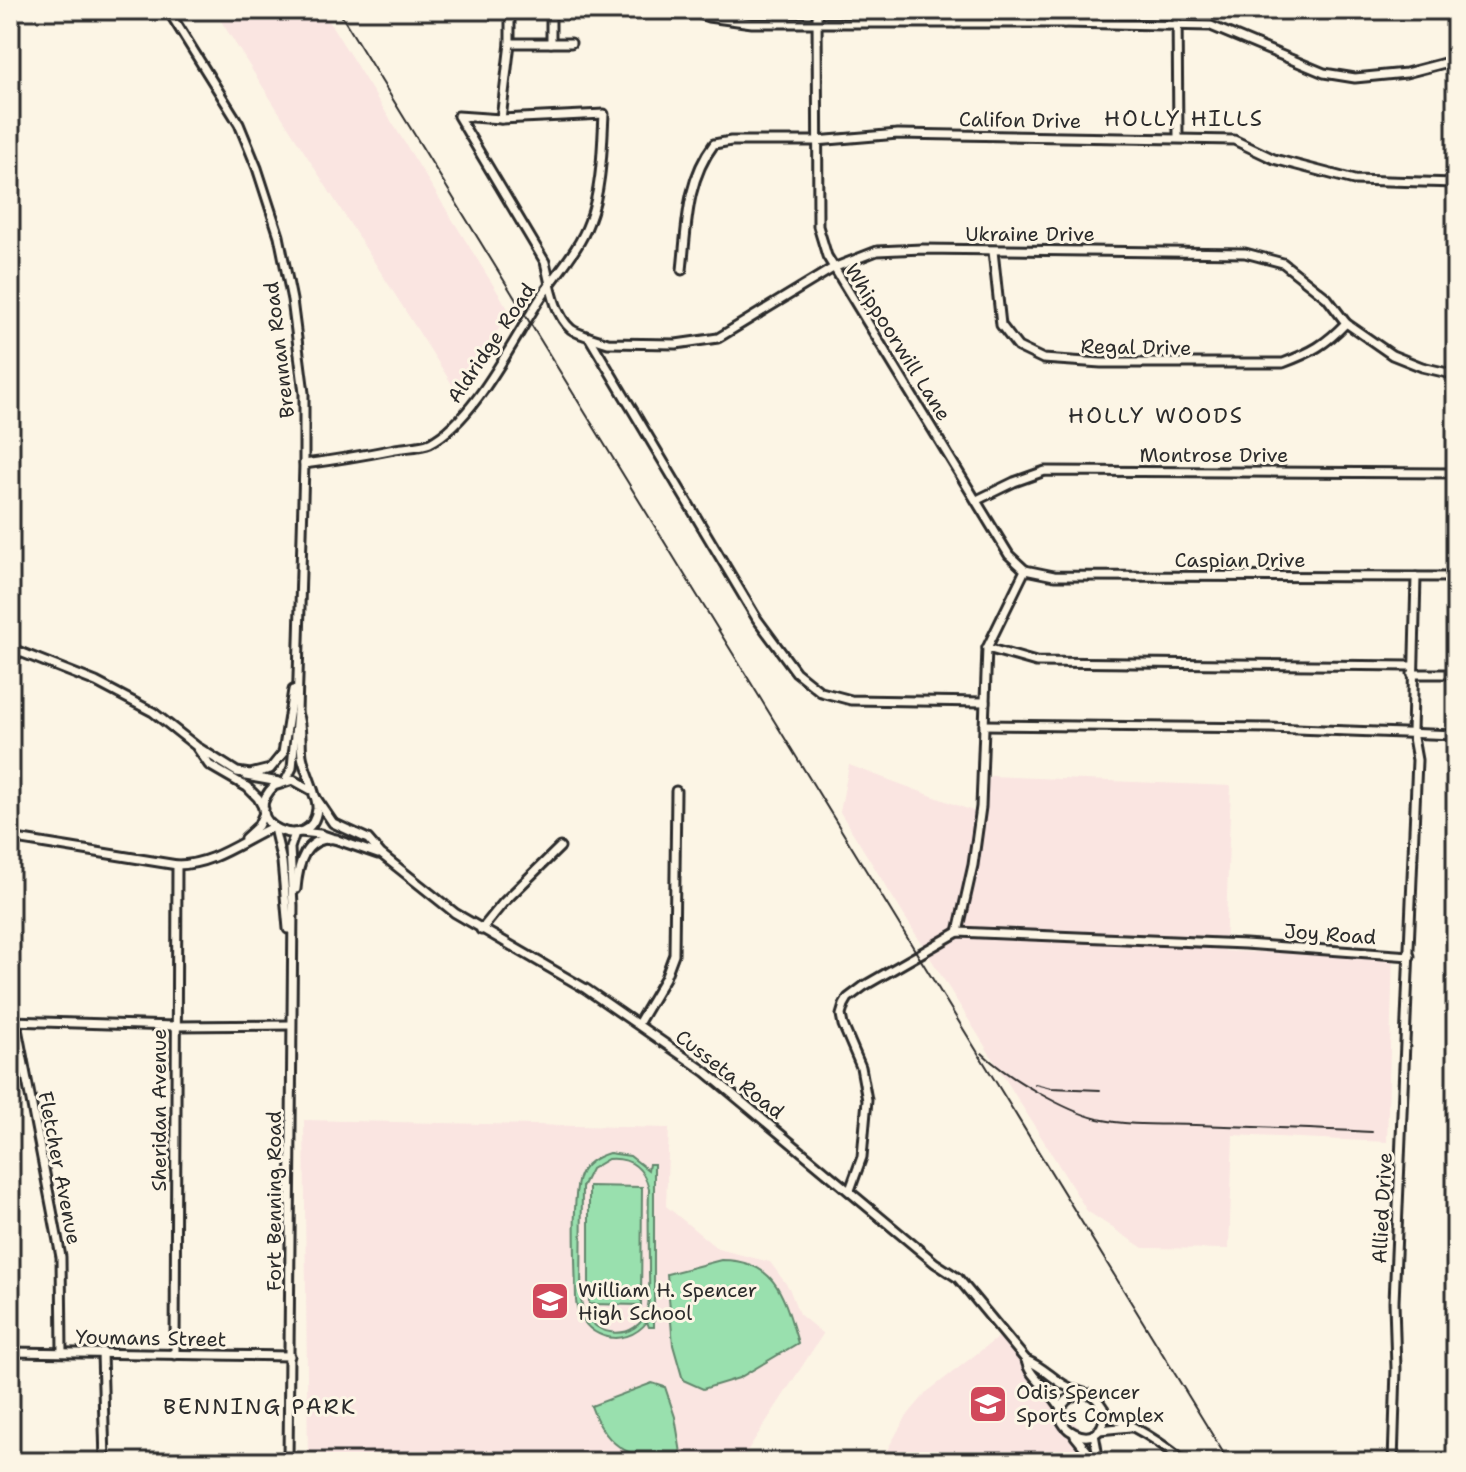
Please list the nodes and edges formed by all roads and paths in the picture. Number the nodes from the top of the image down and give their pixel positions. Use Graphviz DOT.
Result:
graph roads {
  1 [pos="168,10"];
  2 [pos="510,10"];
  3 [pos="551,10"];
  4 [pos="689,10"];
  5 [pos="817,10"];
  6 [pos="955,10"];
  7 [pos="1064,10"];
  8 [pos="1177,10"];
  9 [pos="818,23"];
  10 [pos="955,23"];
  11 [pos="1064,23"];
  12 [pos="1177,25"];
  13 [pos="510,43"];
  14 [pos="551,43"];
  15 [pos="571,43"];
  16 [pos="1456,60"];
  17 [pos="501,119"];
  18 [pos="1178,138"];
  19 [pos="816,141"];
  20 [pos="1456,183"];
  21 [pos="993,251"];
  22 [pos="833,268"];
  23 [pos="682,270"];
  24 [pos="550,283"];
  25 [pos="1346,323"];
  26 [pos="589,337"];
  27 [pos="1456,375"];
  28 [pos="304,464"];
  29 [pos="1456,473"];
  30 [pos="977,500"];
  31 [pos="1025,570"];
  32 [pos="1416,577"];
  33 [pos="1456,577"];
  34 [pos="10,648"];
  35 [pos="987,648"];
  36 [pos="297,668"];
  37 [pos="1412,670"];
  38 [pos="1456,674"];
  39 [pos="985,702"];
  40 [pos="297,713"];
  41 [pos="984,725"];
  42 [pos="1412,732"];
  43 [pos="1456,735"];
  44 [pos="196,746"];
  45 [pos="237,772"];
  46 [pos="283,781"];
  47 [pos="676,791"];
  48 [pos="313,792"];
  49 [pos="264,811"];
  50 [pos="274,828"];
  51 [pos="297,832"];
  52 [pos="10,838"];
  53 [pos="336,839"];
  54 [pos="241,843"];
  55 [pos="560,847"];
  56 [pos="381,854"];
  57 [pos="177,865"];
  58 [pos="293,906"];
  59 [pos="481,930"];
  60 [pos="958,932"];
  61 [pos="291,941"];
  62 [pos="1410,956"];
  63 [pos="10,992"];
  64 [pos="13,1020"];
  65 [pos="638,1024"];
  66 [pos="290,1025"];
  67 [pos="174,1026"];
  68 [pos="850,1190"];
  69 [pos="10,1352"];
  70 [pos="62,1352"];
  71 [pos="102,1352"];
  72 [pos="175,1355"];
  73 [pos="290,1356"];
  74 [pos="1026,1360"];
  75 [pos="1084,1393"];
  76 [pos="1062,1410"];
  77 [pos="1104,1410"];
  78 [pos="1132,1427"];
  79 [pos="1096,1432"];
  80 [pos="1074,1435"];
  81 [pos="105,1462"];
  82 [pos="288,1462"];
  83 [pos="1098,1462"];
  84 [pos="1185,1462"];
  85 [pos="1393,1462"];
  1 -- 28 [label="street, Brennan Road"];
  2 -- 13 [label="street"];
  3 -- 14 [label="street"];
  4 -- 9 [label="street"];
  5 -- 9 [label="street, Whippoorwill Lane"];
  6 -- 10 [label="street"];
  7 -- 11 [label="street"];
  8 -- 12 [label="street"];
  9 -- 10 [label="street"];
  9 -- 19 [label="street, Whippoorwill Lane"];
  10 -- 11 [label="street"];
  11 -- 12 [label="street"];
  12 -- 16 [label="street"];
  12 -- 18 [label="street"];
  13 -- 14 [label="street"];
  13 -- 17 [label="street"];
  14 -- 15 [label="street"];
  17 -- 24 [label="street"];
  17 -- 24 [label="street, Aldridge Road"];
  18 -- 19 [label="street, Califon Drive"];
  18 -- 20 [label="street, Califon Drive"];
  19 -- 22 [label="street, Whippoorwill Lane"];
  19 -- 23 [label="street, Califon Drive"];
  21 -- 22 [label="street, Ukraine Drive"];
  21 -- 25 [label="street, Ukraine Drive"];
  21 -- 25 [label="street, Regal Drive"];
  22 -- 26 [label="street, Ukraine Drive"];
  22 -- 30 [label="street, Whippoorwill Lane"];
  24 -- 26 [label="street"];
  24 -- 28 [label="street, Aldridge Road"];
  25 -- 27 [label="street, Ukraine Drive"];
  26 -- 39 [label="street"];
  28 -- 36 [label="street, Brennan Road"];
  29 -- 30 [label="street, Montrose Drive"];
  30 -- 31 [label="street, Whippoorwill Lane"];
  31 -- 32 [label="street, Caspian Drive"];
  31 -- 35 [label="street"];
  32 -- 33 [label="street, Caspian Drive"];
  32 -- 37 [label="street"];
  34 -- 44 [label="street"];
  35 -- 37 [label="street"];
  35 -- 39 [label="street"];
  36 -- 40 [label="street, Brennan Road"];
  36 -- 45 [label="street"];
  37 -- 38 [label="street"];
  37 -- 42 [label="street"];
  39 -- 41 [label="street"];
  40 -- 46 [label="street, Brennan Road"];
  40 -- 48 [label="street, Brennan Road"];
  41 -- 42 [label="street"];
  41 -- 60 [label="street"];
  42 -- 43 [label="street"];
  42 -- 62 [label="street"];
  44 -- 45 [label="street"];
  44 -- 49 [label="street"];
  45 -- 46 [label="street"];
  46 -- 48 [label="street"];
  46 -- 49 [label="street"];
  47 -- 65 [label="street"];
  48 -- 51 [label="street"];
  48 -- 56 [label="street, Cusseta Road"];
  49 -- 50 [label="street"];
  49 -- 54 [label="street"];
  50 -- 51 [label="street"];
  50 -- 54 [label="street"];
  50 -- 61 [label="street, Fort Benning Road"];
  51 -- 53 [label="street, Cusseta Road"];
  51 -- 58 [label="street, Fort Benning Road"];
  52 -- 57 [label="street"];
  53 -- 56 [label="street, Cusseta Road"];
  53 -- 58 [label="street"];
  54 -- 57 [label="street"];
  55 -- 59 [label="street"];
  56 -- 59 [label="street, Cusseta Road"];
  57 -- 67 [label="street, Sheridan Avenue"];
  58 -- 61 [label="street, Fort Benning Road"];
  59 -- 65 [label="street, Cusseta Road"];
  60 -- 62 [label="street, Joy Road"];
  60 -- 68 [label="street"];
  61 -- 66 [label="street, Fort Benning Road"];
  62 -- 85 [label="street, Allied Drive"];
  63 -- 64 [label="street, Fletcher Avenue"];
  64 -- 67 [label="street"];
  64 -- 70 [label="street, Fletcher Avenue"];
  65 -- 68 [label="street, Cusseta Road"];
  66 -- 67 [label="street"];
  66 -- 73 [label="street, Fort Benning Road"];
  67 -- 72 [label="street, Sheridan Avenue"];
  68 -- 74 [label="street, Cusseta Road"];
  69 -- 70 [label="street, Youmans Street"];
  70 -- 71 [label="street, Youmans Street"];
  71 -- 72 [label="street, Youmans Street"];
  71 -- 81 [label="street"];
  72 -- 73 [label="street, Youmans Street"];
  73 -- 82 [label="street, Fort Benning Road"];
  74 -- 75 [label="street, Cusseta Road"];
  74 -- 76 [label="street, Cusseta Road"];
  75 -- 76 [label="street"];
  75 -- 77 [label="street, Cusseta Road"];
  76 -- 80 [label="street, Cusseta Road"];
  77 -- 78 [label="street"];
  77 -- 79 [label="street, Cusseta Road"];
  78 -- 79 [label="street"];
  78 -- 84 [label="street"];
  79 -- 80 [label="street"];
  79 -- 83 [label="street, Cusseta Road"];
  80 -- 83 [label="street, Cusseta Road"];
}
